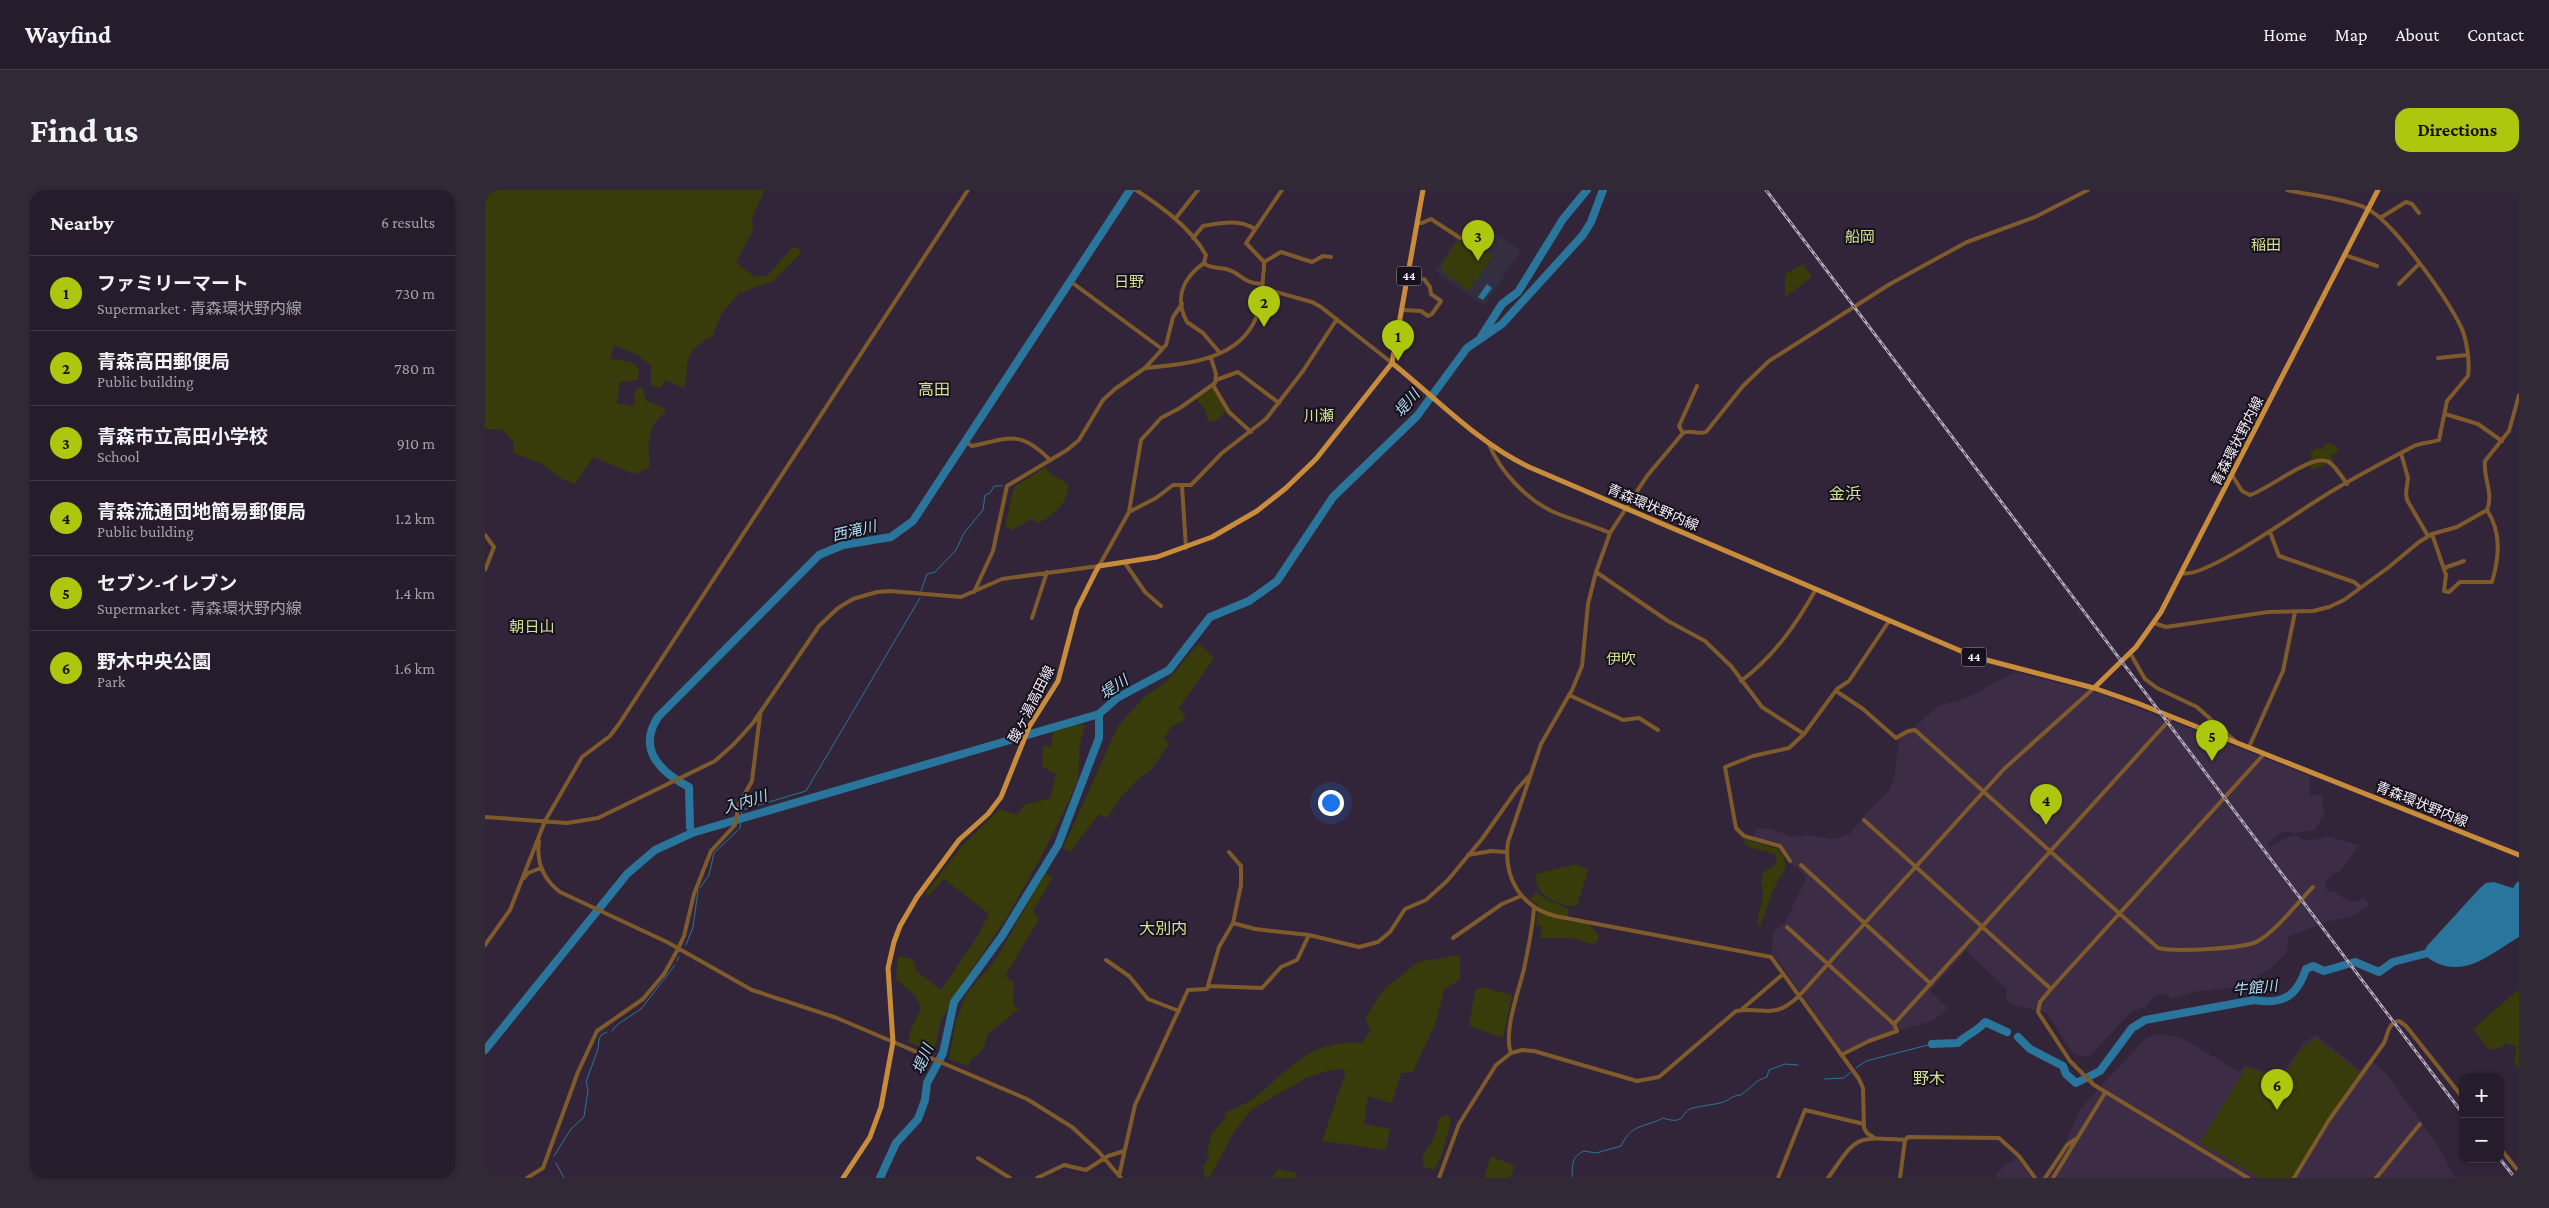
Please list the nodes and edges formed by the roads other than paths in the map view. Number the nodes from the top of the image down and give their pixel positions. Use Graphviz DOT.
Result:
graph roads {
  1 [pos="968,190"];
  2 [pos="1136,190"];
  3 [pos="1197,190"];
  4 [pos="1282,190"];
  5 [pos="1423,190"];
  6 [pos="2088,190"];
  7 [pos="2287,190"];
  8 [pos="2378,190"];
  9 [pos="2368,209"];
  10 [pos="2419,213"];
  11 [pos="2380,218"];
  12 [pos="1175,219"];
  13 [pos="1418,223"];
  14 [pos="1255,229"];
  15 [pos="1193,238"];
  16 [pos="1460,238"];
  17 [pos="2345,255"];
  18 [pos="1331,257"];
  19 [pos="1264,262"];
  20 [pos="1204,264"];
  21 [pos="2419,264"];
  22 [pos="2377,266"];
  23 [pos="1424,279"];
  24 [pos="1074,284"];
  25 [pos="2399,284"];
  26 [pos="1262,286"];
  27 [pos="1181,304"];
  28 [pos="1403,310"];
  29 [pos="1337,319"];
  30 [pos="1162,349"];
  31 [pos="1220,353"];
  32 [pos="2467,355"];
  33 [pos="1211,358"];
  34 [pos="2438,358"];
  35 [pos="1392,363"];
  36 [pos="1145,368"];
  37 [pos="1216,380"];
  38 [pos="1213,385"];
  39 [pos="1697,386"];
  40 [pos="2519,395"];
  41 [pos="1279,402"];
  42 [pos="2445,414"];
  43 [pos="1251,432"];
  44 [pos="1683,433"];
  45 [pos="2502,441"];
  46 [pos="1488,442"];
  47 [pos="969,444"];
  48 [pos="2401,453"];
  49 [pos="1049,459"];
  50 [pos="2232,475"];
  51 [pos="2347,484"];
  52 [pos="1183,486"];
  53 [pos="1626,508"];
  54 [pos="2487,510"];
  55 [pos="1129,512"];
  56 [pos="1611,532"];
  57 [pos="2270,532"];
  58 [pos="485,534"];
  59 [pos="2430,535"];
  60 [pos="1187,548"];
  61 [pos="2464,561"];
  62 [pos="1125,563"];
  63 [pos="1099,566"];
  64 [pos="2444,568"];
  65 [pos="485,570"];
  66 [pos="1047,572"];
  67 [pos="1597,572"];
  68 [pos="2182,573"];
  69 [pos="2361,586"];
  70 [pos="1816,589"];
  71 [pos="974,592"];
  72 [pos="1161,606"];
  73 [pos="2295,612"];
  74 [pos="1032,618"];
  75 [pos="1889,621"];
  76 [pos="2154,623"];
  77 [pos="2130,653"];
  78 [pos="1741,681"];
  79 [pos="2094,688"];
  80 [pos="1836,691"];
  81 [pos="1569,695"];
  82 [pos="761,712"];
  83 [pos="2172,717"];
  84 [pos="1658,730"];
  85 [pos="1804,734"];
  86 [pos="2236,742"];
  87 [pos="2249,748"];
  88 [pos="2264,754"];
  89 [pos="1530,774"];
  90 [pos="1984,792"];
  91 [pos="485,818"];
  92 [pos="1864,820"];
  93 [pos="545,821"];
  94 [pos="540,834"];
  95 [pos="1229,852"];
  96 [pos="1506,852"];
  97 [pos="2050,852"];
  98 [pos="2519,855"];
  99 [pos="1468,856"];
  100 [pos="1790,861"];
  101 [pos="1801,865"];
  102 [pos="1916,866"];
  103 [pos="541,868"];
  104 [pos="522,880"];
  105 [pos="2313,887"];
  106 [pos="1521,896"];
  107 [pos="1534,907"];
  108 [pos="2119,914"];
  109 [pos="1233,923"];
  110 [pos="1864,923"];
  111 [pos="1983,926"];
  112 [pos="1787,927"];
  113 [pos="1309,935"];
  114 [pos="1453,938"];
  115 [pos="485,945"];
  116 [pos="678,949"];
  117 [pos="1106,960"];
  118 [pos="1827,964"];
  119 [pos="1783,974"];
  120 [pos="1931,984"];
  121 [pos="1207,986"];
  122 [pos="2051,989"];
  123 [pos="1799,996"];
  124 [pos="1741,1010"];
  125 [pos="1179,1011"];
  126 [pos="1895,1024"];
  127 [pos="893,1042"];
  128 [pos="1511,1052"];
  129 [pos="1841,1054"];
  130 [pos="2459,1093"];
  131 [pos="2105,1094"];
  132 [pos="1864,1124"];
  133 [pos="2420,1124"];
  134 [pos="1873,1137"];
  135 [pos="2077,1138"];
  136 [pos="1905,1140"];
  137 [pos="1123,1151"];
  138 [pos="2504,1153"];
  139 [pos="1104,1157"];
  140 [pos="978,1158"];
  141 [pos="2519,1172"];
  142 [pos="1119,1177"];
  143 [pos="527,1178"];
  144 [pos="843,1178"];
  145 [pos="1010,1178"];
  146 [pos="1037,1178"];
  147 [pos="1439,1178"];
  148 [pos="1778,1178"];
  149 [pos="1828,1178"];
  150 [pos="1900,1178"];
  151 [pos="2035,1178"];
  152 [pos="2045,1178"];
  153 [pos="2053,1178"];
  154 [pos="2248,1178"];
  155 [pos="2295,1178"];
  156 [pos="2376,1178"];
  1 -- 93 [label="street"];
  2 -- 12 [label="street"];
  3 -- 12 [label="street"];
  4 -- 14 [label="street"];
  5 -- 13 [label="main road, 44"];
  6 -- 44 [label="street"];
  7 -- 9 [label="street"];
  8 -- 9 [label="main road, 青森環状野内線"];
  9 -- 11 [label="street"];
  9 -- 17 [label="main road, 青森環状野内線"];
  10 -- 11 [label="street"];
  11 -- 21 [label="street"];
  12 -- 15 [label="street"];
  13 -- 16 [label="street"];
  13 -- 28 [label="main road, 44"];
  14 -- 15 [label="street"];
  14 -- 19 [label="street"];
  15 -- 20 [label="street"];
  17 -- 22 [label="street"];
  17 -- 50 [label="main road, 青森環状野内線"];
  18 -- 19 [label="street"];
  19 -- 26 [label="street"];
  20 -- 26 [label="street"];
  20 -- 27 [label="street"];
  21 -- 25 [label="street"];
  21 -- 32 [label="street"];
  23 -- 28 [label="street"];
  24 -- 30 [label="street"];
  26 -- 29 [label="street"];
  26 -- 31 [label="street"];
  27 -- 30 [label="street"];
  27 -- 31 [label="street"];
  28 -- 35 [label="main road, 44"];
  29 -- 35 [label="street"];
  29 -- 41 [label="street"];
  30 -- 36 [label="street"];
  31 -- 33 [label="street"];
  32 -- 34 [label="street"];
  32 -- 42 [label="street"];
  33 -- 36 [label="street"];
  33 -- 37 [label="street"];
  35 -- 46 [label="main road, 青森環状野内線 / 44"];
  35 -- 60 [label="main road"];
  36 -- 49 [label="street"];
  37 -- 38 [label="street"];
  37 -- 41 [label="street"];
  38 -- 43 [label="street"];
  38 -- 55 [label="street"];
  39 -- 44 [label="street"];
  40 -- 45 [label="street"];
  41 -- 43 [label="street"];
  42 -- 45 [label="street"];
  42 -- 48 [label="street"];
  43 -- 52 [label="street"];
  44 -- 53 [label="street"];
  45 -- 54 [label="street"];
  46 -- 53 [label="main road, 青森環状野内線 / 44"];
  46 -- 56 [label="street"];
  47 -- 49 [label="street"];
  48 -- 51 [label="street"];
  48 -- 59 [label="street"];
  49 -- 71 [label="street"];
  50 -- 51 [label="street"];
  50 -- 68 [label="main road, 青森環状野内線"];
  51 -- 57 [label="street"];
  52 -- 55 [label="street"];
  52 -- 60 [label="street"];
  53 -- 56 [label="street"];
  53 -- 70 [label="main road, 青森環状野内線 / 44"];
  54 -- 59 [label="street"];
  54 -- 64 [label="street"];
  55 -- 63 [label="street"];
  56 -- 67 [label="street"];
  57 -- 68 [label="street"];
  57 -- 69 [label="street"];
  58 -- 65 [label="street"];
  59 -- 64 [label="street"];
  59 -- 69 [label="street"];
  60 -- 62 [label="main road"];
  61 -- 64 [label="street"];
  62 -- 63 [label="main road"];
  62 -- 72 [label="street"];
  63 -- 66 [label="street"];
  63 -- 127 [label="main road, 酸ヶ湯高田線"];
  66 -- 71 [label="street"];
  66 -- 74 [label="street"];
  67 -- 78 [label="street"];
  67 -- 81 [label="street"];
  68 -- 76 [label="main road, 青森環状野内線"];
  69 -- 73 [label="street"];
  70 -- 75 [label="main road, 青森環状野内線 / 44"];
  70 -- 78 [label="street"];
  71 -- 82 [label="street"];
  73 -- 76 [label="street"];
  73 -- 87 [label="street"];
  75 -- 79 [label="main road, 青森環状野内線 / 44"];
  75 -- 80 [label="street"];
  76 -- 77 [label="main road, 青森環状野内線"];
  77 -- 79 [label="main road, 青森環状野内線"];
  77 -- 86 [label="street"];
  78 -- 85 [label="street"];
  79 -- 83 [label="main road, 青森環状野内線 / 44"];
  79 -- 90 [label="street"];
  80 -- 85 [label="street"];
  80 -- 90 [label="street"];
  81 -- 84 [label="street"];
  81 -- 89 [label="street"];
  82 -- 93 [label="street"];
  82 -- 116 [label="street"];
  83 -- 86 [label="main road, 青森環状野内線 / 44"];
  83 -- 97 [label="street"];
  85 -- 100 [label="street"];
  86 -- 87 [label="main road, 青森環状野内線 / 44"];
  87 -- 88 [label="main road, 青森環状野内線 / 44"];
  88 -- 98 [label="main road, 青森環状野内線 / 44"];
  88 -- 108 [label="street"];
  89 -- 96 [label="street"];
  89 -- 99 [label="street"];
  90 -- 97 [label="street"];
  90 -- 102 [label="street"];
  91 -- 93 [label="street"];
  92 -- 102 [label="street"];
  93 -- 94 [label="street"];
  94 -- 103 [label="street"];
  94 -- 104 [label="street"];
  95 -- 109 [label="street"];
  96 -- 99 [label="street"];
  96 -- 106 [label="street"];
  97 -- 108 [label="street"];
  97 -- 111 [label="street"];
  99 -- 113 [label="street"];
  101 -- 110 [label="street"];
  102 -- 110 [label="street"];
  102 -- 111 [label="street"];
  103 -- 104 [label="street"];
  103 -- 116 [label="street"];
  104 -- 115 [label="street"];
  105 -- 108 [label="street"];
  106 -- 107 [label="street"];
  106 -- 114 [label="street"];
  107 -- 119 [label="street"];
  107 -- 128 [label="street"];
  108 -- 122 [label="street"];
  109 -- 113 [label="street"];
  109 -- 121 [label="street"];
  110 -- 118 [label="street"];
  110 -- 120 [label="street"];
  111 -- 120 [label="street"];
  111 -- 122 [label="street"];
  112 -- 118 [label="street"];
  113 -- 121 [label="street"];
  116 -- 127 [label="street"];
  116 -- 143 [label="street"];
  117 -- 125 [label="street"];
  118 -- 123 [label="street"];
  118 -- 126 [label="street"];
  119 -- 123 [label="street"];
  119 -- 124 [label="street"];
  120 -- 126 [label="street"];
  121 -- 125 [label="street"];
  122 -- 131 [label="street"];
  123 -- 124 [label="street"];
  123 -- 129 [label="street"];
  124 -- 128 [label="street"];
  125 -- 137 [label="street"];
  126 -- 129 [label="street"];
  127 -- 139 [label="street"];
  127 -- 144 [label="main road, 酸ヶ湯高田線"];
  128 -- 147 [label="street"];
  129 -- 132 [label="street"];
  130 -- 155 [label="street"];
  131 -- 135 [label="street"];
  131 -- 154 [label="street"];
  132 -- 134 [label="street"];
  132 -- 148 [label="street"];
  133 -- 156 [label="street"];
  134 -- 136 [label="street"];
  134 -- 149 [label="street"];
  135 -- 152 [label="street"];
  135 -- 153 [label="street"];
  136 -- 150 [label="street"];
  136 -- 151 [label="street"];
  137 -- 139 [label="street"];
  137 -- 142 [label="street"];
  138 -- 141 [label="street"];
  139 -- 142 [label="street"];
  139 -- 146 [label="street"];
  140 -- 145 [label="street"];
}
